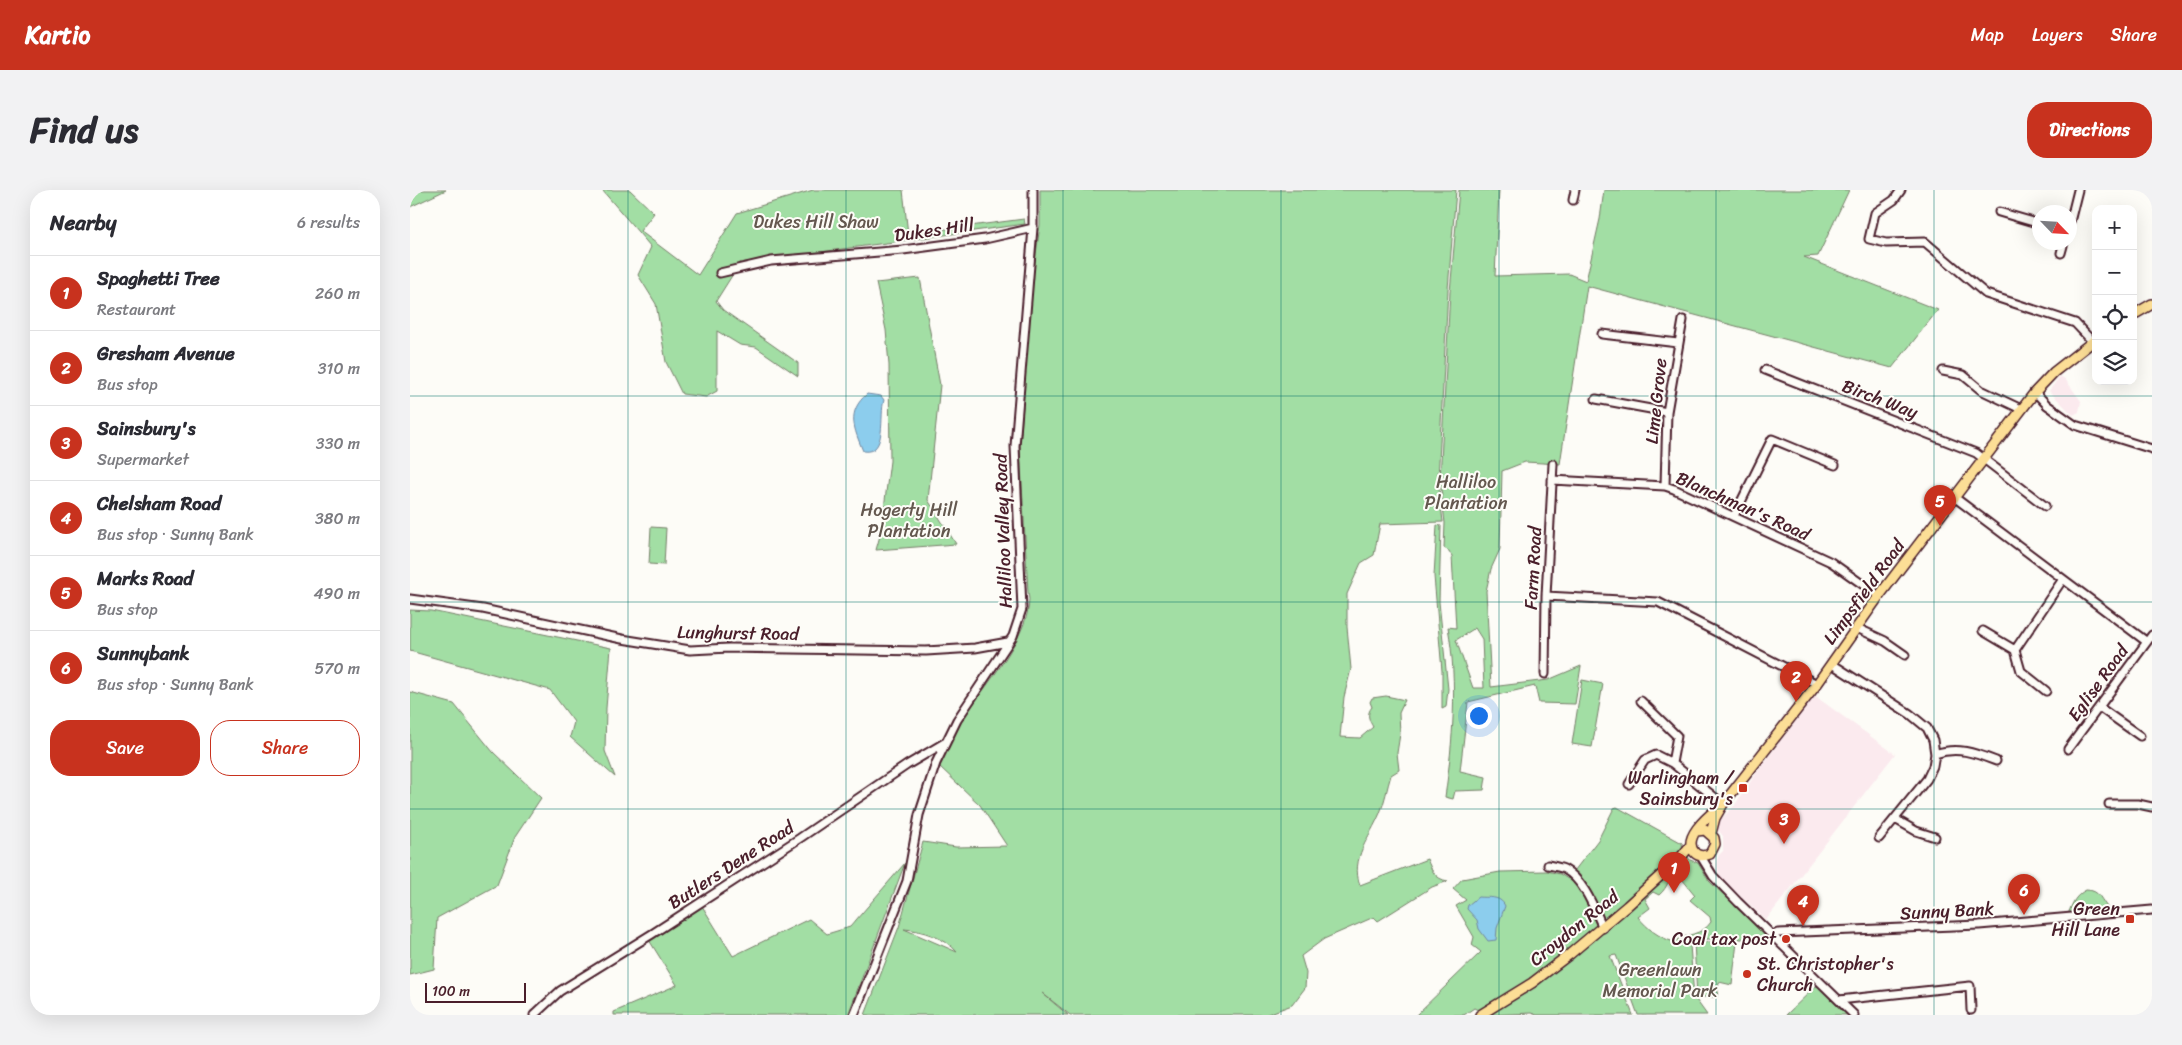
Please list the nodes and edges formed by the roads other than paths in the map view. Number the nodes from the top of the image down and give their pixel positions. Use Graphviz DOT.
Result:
graph roads {
  1 [pos="1033,190"];
  2 [pos="1575,190"];
  3 [pos="1901,190"];
  4 [pos="2078,190"];
  5 [pos="1573,200"];
  6 [pos="2074,205"];
  7 [pos="1999,212"];
  8 [pos="2032,222"];
  9 [pos="1033,228"];
  10 [pos="2062,250"];
  11 [pos="2061,253"];
  12 [pos="720,273"];
  13 [pos="2152,304"];
  14 [pos="2137,313"];
  15 [pos="1683,320"];
  16 [pos="1602,334"];
  17 [pos="2092,338"];
  18 [pos="2092,342"];
  19 [pos="1678,343"];
  20 [pos="1765,370"];
  21 [pos="1943,371"];
  22 [pos="2035,392"];
  23 [pos="1596,399"];
  24 [pos="2021,409"];
  25 [pos="1667,412"];
  26 [pos="2152,449"];
  27 [pos="1982,458"];
  28 [pos="1553,464"];
  29 [pos="1835,465"];
  30 [pos="1552,480"];
  31 [pos="1664,486"];
  32 [pos="1954,497"];
  33 [pos="2045,506"];
  34 [pos="1734,516"];
  35 [pos="2063,579"];
  36 [pos="1546,596"];
  37 [pos="1878,596"];
  38 [pos="410,599"];
  39 [pos="1857,628"];
  40 [pos="1983,631"];
  41 [pos="2152,635"];
  42 [pos="1008,642"];
  43 [pos="2147,642"];
  44 [pos="2015,650"];
  45 [pos="1905,655"];
  46 [pos="1832,664"];
  47 [pos="1545,674"];
  48 [pos="1817,684"];
  49 [pos="2046,691"];
  50 [pos="1641,701"];
  51 [pos="2099,707"];
  52 [pos="2140,736"];
  53 [pos="946,742"];
  54 [pos="2068,749"];
  55 [pos="1935,754"];
  56 [pos="1996,761"];
  57 [pos="1672,763"];
  58 [pos="1629,784"];
  59 [pos="1723,804"];
  60 [pos="2109,804"];
  61 [pos="2152,807"];
  62 [pos="1895,819"];
  63 [pos="1697,831"];
  64 [pos="1711,833"];
  65 [pos="1935,837"];
  66 [pos="1879,838"];
  67 [pos="1695,851"];
  68 [pos="1710,854"];
  69 [pos="1548,865"];
  70 [pos="1708,867"];
  71 [pos="2152,910"];
  72 [pos="1603,928"];
  73 [pos="1774,935"];
  74 [pos="1839,1000"];
  75 [pos="1971,1010"];
  76 [pos="534,1015"];
  77 [pos="854,1015"];
  78 [pos="1480,1015"];
  79 [pos="1854,1015"];
  1 -- 9 [label="street, Halliloo Valley Road"];
  2 -- 5 [label="street"];
  3 -- 17 [label="street"];
  4 -- 6 [label="street"];
  7 -- 8 [label="street"];
  9 -- 12 [label="street, Dukes Hill"];
  9 -- 42 [label="street, Halliloo Valley Road"];
  10 -- 11 [label="street"];
  13 -- 14 [label="main road"];
  15 -- 19 [label="street, Lime Grove"];
  16 -- 19 [label="street"];
  18 -- 22 [label="main road, Limpsfield Road"];
  19 -- 25 [label="street, Lime Grove"];
  20 -- 27 [label="street, Birch Way"];
  21 -- 24 [label="street"];
  22 -- 24 [label="main road, Limpsfield Road"];
  22 -- 26 [label="street"];
  23 -- 25 [label="street"];
  24 -- 27 [label="main road, Limpsfield Road"];
  25 -- 31 [label="street, Lime Grove"];
  27 -- 32 [label="main road, Limpsfield Road"];
  27 -- 33 [label="street, Birch Way"];
  28 -- 30 [label="street, Farm Road"];
  29 -- 34 [label="street"];
  30 -- 31 [label="street, Blanchman's Road"];
  30 -- 36 [label="street, Farm Road"];
  31 -- 34 [label="street, Blanchman's Road"];
  32 -- 35 [label="street"];
  32 -- 37 [label="main road, Limpsfield Road"];
  34 -- 37 [label="street, Blanchman's Road"];
  35 -- 43 [label="street"];
  35 -- 44 [label="street"];
  36 -- 47 [label="street, Farm Road"];
  36 -- 48 [label="street"];
  37 -- 39 [label="main road, Limpsfield Road"];
  38 -- 42 [label="street, Lunghurst Road"];
  39 -- 45 [label="street"];
  39 -- 46 [label="main road, Limpsfield Road"];
  40 -- 44 [label="street"];
  41 -- 43 [label="street, Eglise Road"];
  42 -- 53 [label="street, Halliloo Valley Road"];
  43 -- 51 [label="street, Eglise Road"];
  44 -- 49 [label="street"];
  46 -- 48 [label="main road, Limpsfield Road"];
  46 -- 55 [label="street"];
  48 -- 59 [label="main road, Limpsfield Road"];
  50 -- 57 [label="street"];
  51 -- 52 [label="street"];
  51 -- 54 [label="street, Eglise Road"];
  53 -- 76 [label="street, Butlers Dene Road"];
  53 -- 77 [label="street, Halliloo Valley Road"];
  55 -- 56 [label="street"];
  55 -- 62 [label="street"];
  57 -- 58 [label="street"];
  57 -- 59 [label="street"];
  59 -- 63 [label="main road, Limpsfield Road"];
  59 -- 64 [label="main road, Limpsfield Road"];
  60 -- 61 [label="street"];
  62 -- 65 [label="street"];
  62 -- 66 [label="street"];
  63 -- 64 [label="main road"];
  63 -- 67 [label="main road"];
  64 -- 68 [label="main road"];
  67 -- 68 [label="main road"];
  67 -- 70 [label="street"];
  67 -- 72 [label="main road, Croydon Road"];
  68 -- 70 [label="street"];
  69 -- 72 [label="street"];
  70 -- 73 [label="street"];
  71 -- 73 [label="street, Sunny Bank"];
  72 -- 78 [label="main road, Croydon Road"];
  73 -- 74 [label="street"];
  74 -- 75 [label="street"];
  74 -- 79 [label="street"];
}
